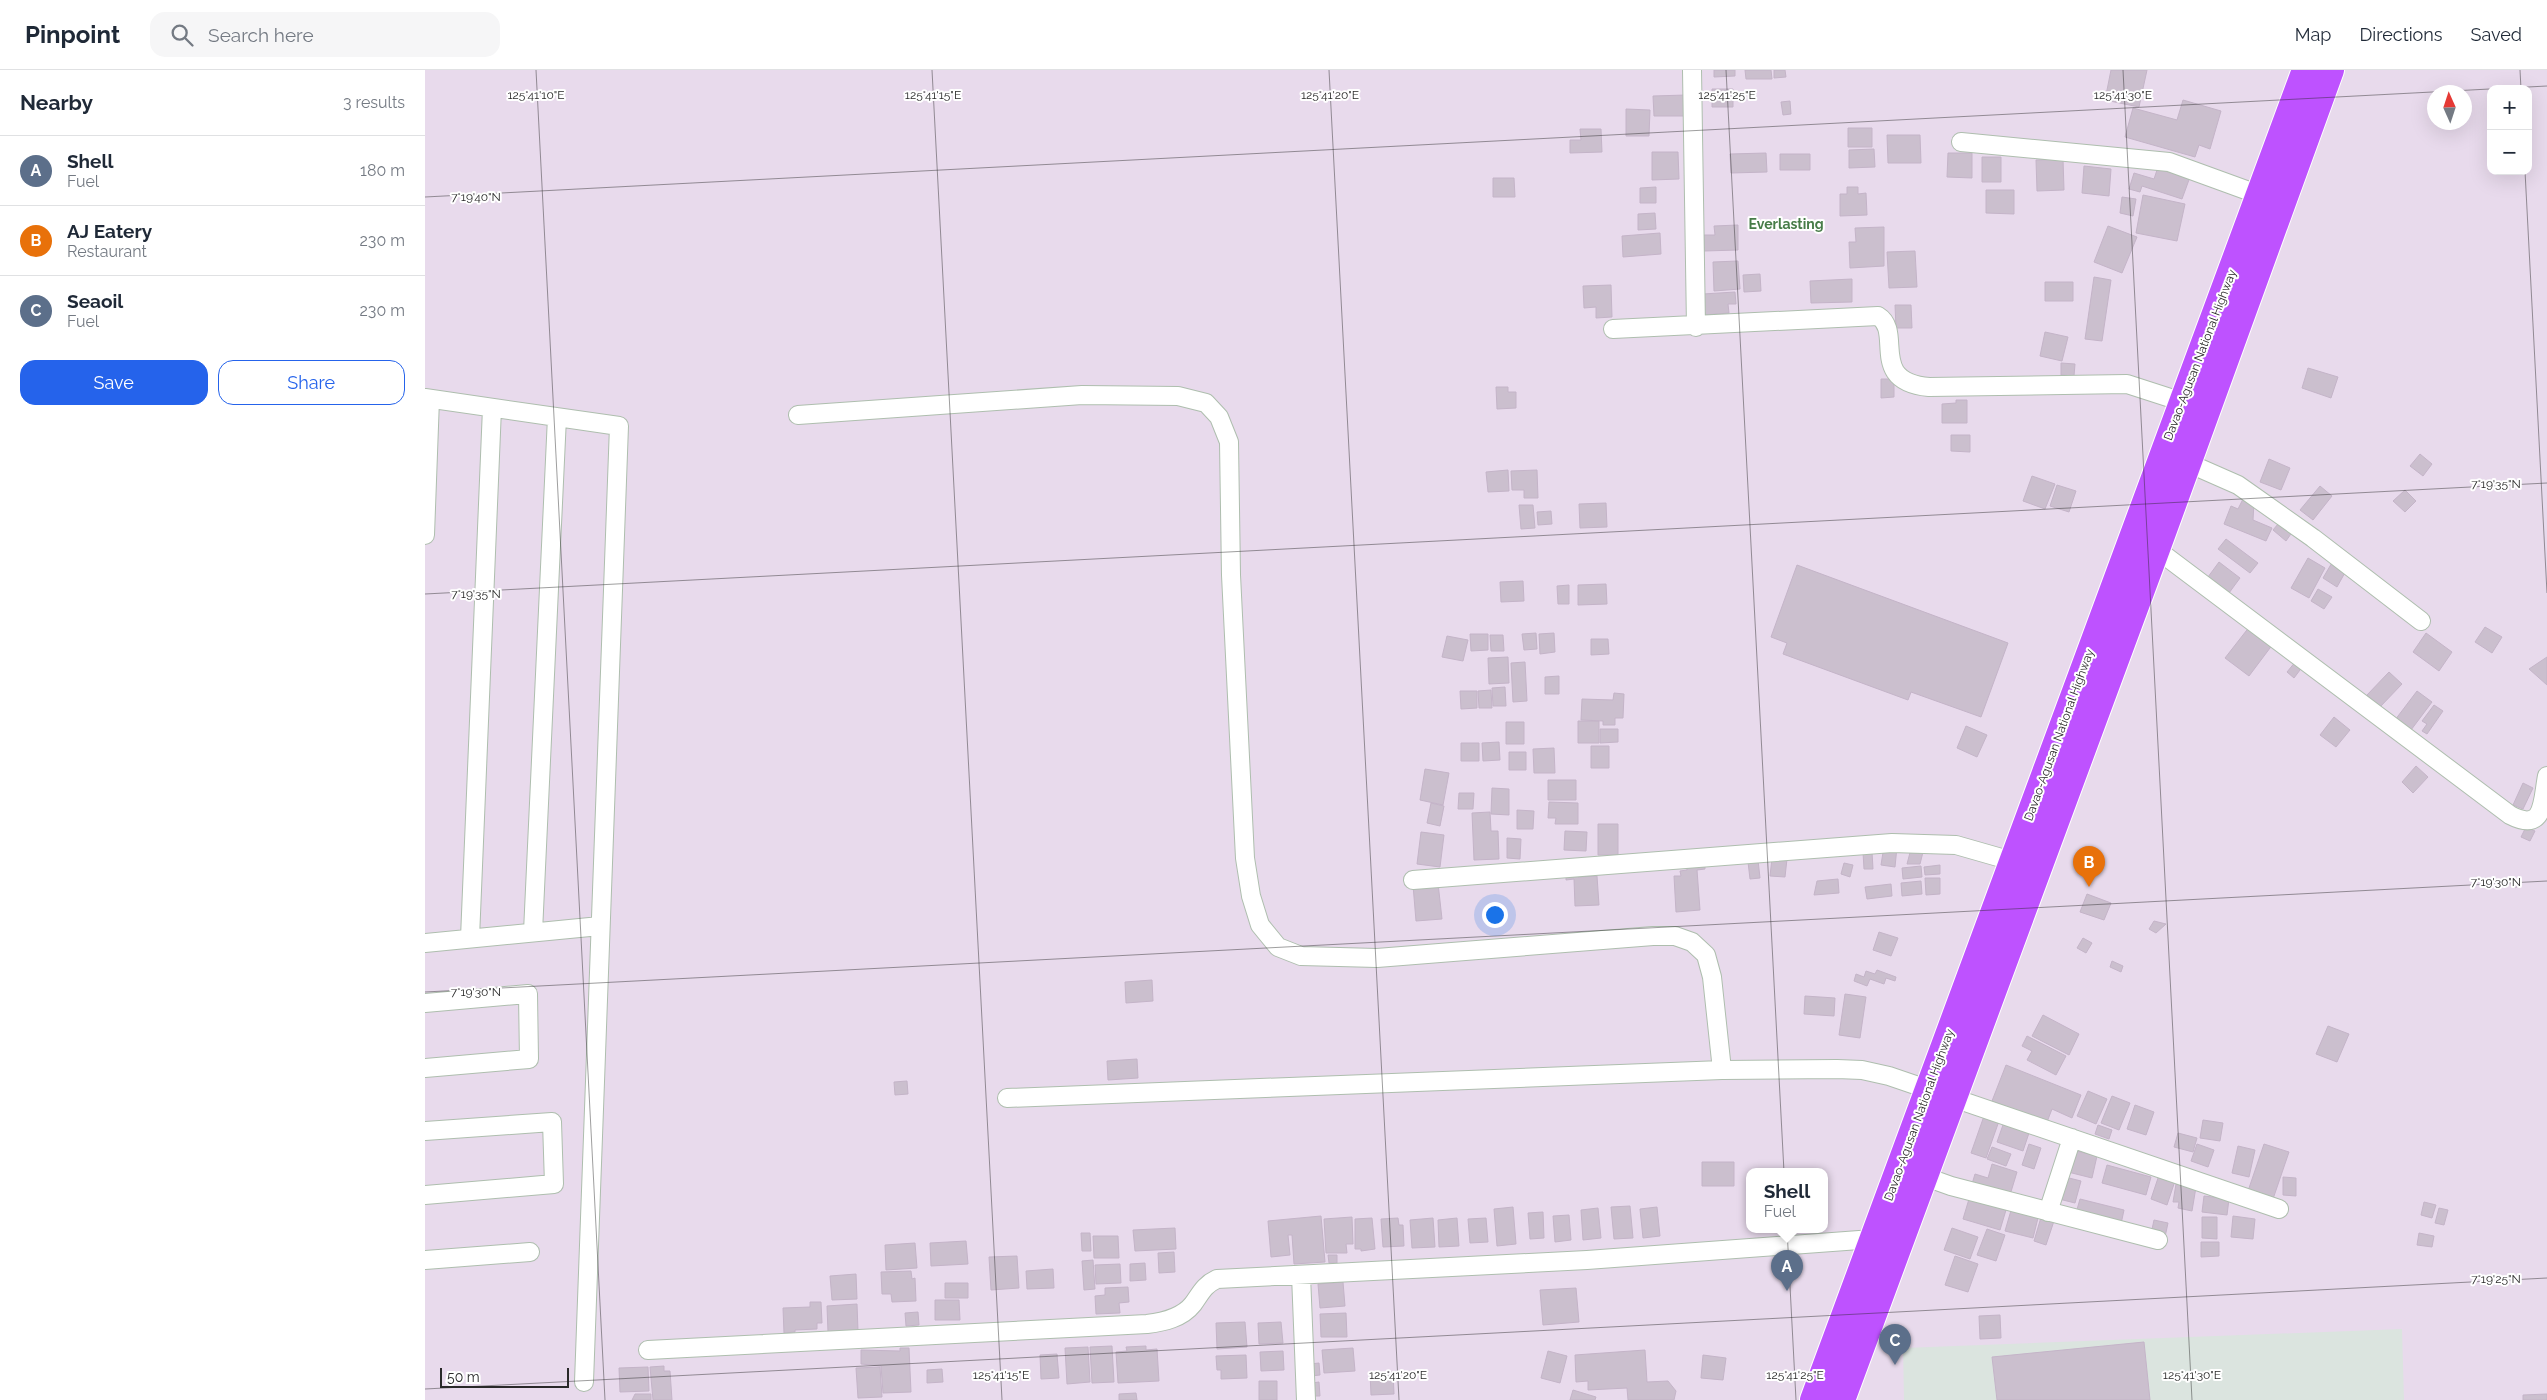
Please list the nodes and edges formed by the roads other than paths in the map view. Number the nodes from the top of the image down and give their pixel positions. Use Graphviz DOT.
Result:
graph roads {
  1 [pos="1692,70"];
  2 [pos="2306,70"];
  3 [pos="2330,70"];
  4 [pos="1961,142"];
  5 [pos="2271,199"];
  6 [pos="1696,327"];
  7 [pos="1613,329"];
  8 [pos="428,398"];
  9 [pos="2195,406"];
  10 [pos="492,408"];
  11 [pos="798,415"];
  12 [pos="557,417"];
  13 [pos="2187,463"];
  14 [pos="425,536"];
  15 [pos="2156,549"];
  16 [pos="2421,621"];
  17 [pos="2547,776"];
  18 [pos="2050,796"];
  19 [pos="2012,861"];
  20 [pos="1413,880"];
  21 [pos="600,926"];
  22 [pos="533,932"];
  23 [pos="470,938"];
  24 [pos="425,942"];
  25 [pos="425,1003"];
  26 [pos="425,1068"];
  27 [pos="1722,1070"];
  28 [pos="1940,1093"];
  29 [pos="1007,1098"];
  30 [pos="425,1131"];
  31 [pos="2072,1138"];
  32 [pos="1923,1176"];
  33 [pos="425,1195"];
  34 [pos="2279,1209"];
  35 [pos="2049,1212"];
  36 [pos="2158,1240"];
  37 [pos="1885,1244"];
  38 [pos="530,1252"];
  39 [pos="425,1260"];
  40 [pos="1301,1275"];
  41 [pos="647,1350"];
  42 [pos="584,1382"];
  43 [pos="1306,1400"];
  44 [pos="1814,1400"];
  45 [pos="1841,1400"];
  1 -- 6 [label="street"];
  2 -- 5 [label="highway, Davao-Agusan National Highway"];
  3 -- 5 [label="highway, Davao-Agusan National Highway"];
  4 -- 5 [label="street"];
  5 -- 9 [label="highway, Davao-Agusan National Highway"];
  6 -- 7 [label="street"];
  6 -- 9 [label="street"];
  8 -- 10 [label="street"];
  8 -- 14 [label="street"];
  9 -- 13 [label="highway, Davao-Agusan National Highway"];
  9 -- 18 [label="highway, Davao-Agusan National Highway"];
  10 -- 12 [label="street"];
  10 -- 23 [label="street"];
  11 -- 27 [label="street"];
  12 -- 21 [label="street"];
  12 -- 22 [label="street"];
  13 -- 15 [label="highway, Davao-Agusan National Highway"];
  13 -- 16 [label="street"];
  15 -- 17 [label="street"];
  15 -- 18 [label="highway, Davao-Agusan National Highway"];
  18 -- 19 [label="highway, Davao-Agusan National Highway"];
  18 -- 28 [label="highway, Davao-Agusan National Highway"];
  19 -- 20 [label="street"];
  19 -- 28 [label="highway, Davao-Agusan National Highway"];
  21 -- 22 [label="street"];
  21 -- 42 [label="street"];
  22 -- 23 [label="street"];
  23 -- 24 [label="street"];
  25 -- 26 [label="street"];
  27 -- 28 [label="street"];
  27 -- 29 [label="street"];
  28 -- 31 [label="street"];
  28 -- 32 [label="highway, Davao-Agusan National Highway"];
  28 -- 37 [label="highway, Davao-Agusan National Highway"];
  30 -- 33 [label="street"];
  31 -- 34 [label="street"];
  31 -- 35 [label="street"];
  32 -- 35 [label="street"];
  32 -- 37 [label="highway, Davao-Agusan National Highway"];
  35 -- 36 [label="street"];
  37 -- 40 [label="street"];
  37 -- 44 [label="highway, Davao-Agusan National Highway"];
  37 -- 45 [label="highway, Davao-Agusan National Highway"];
  38 -- 39 [label="street"];
  40 -- 41 [label="street"];
  40 -- 43 [label="street"];
}
